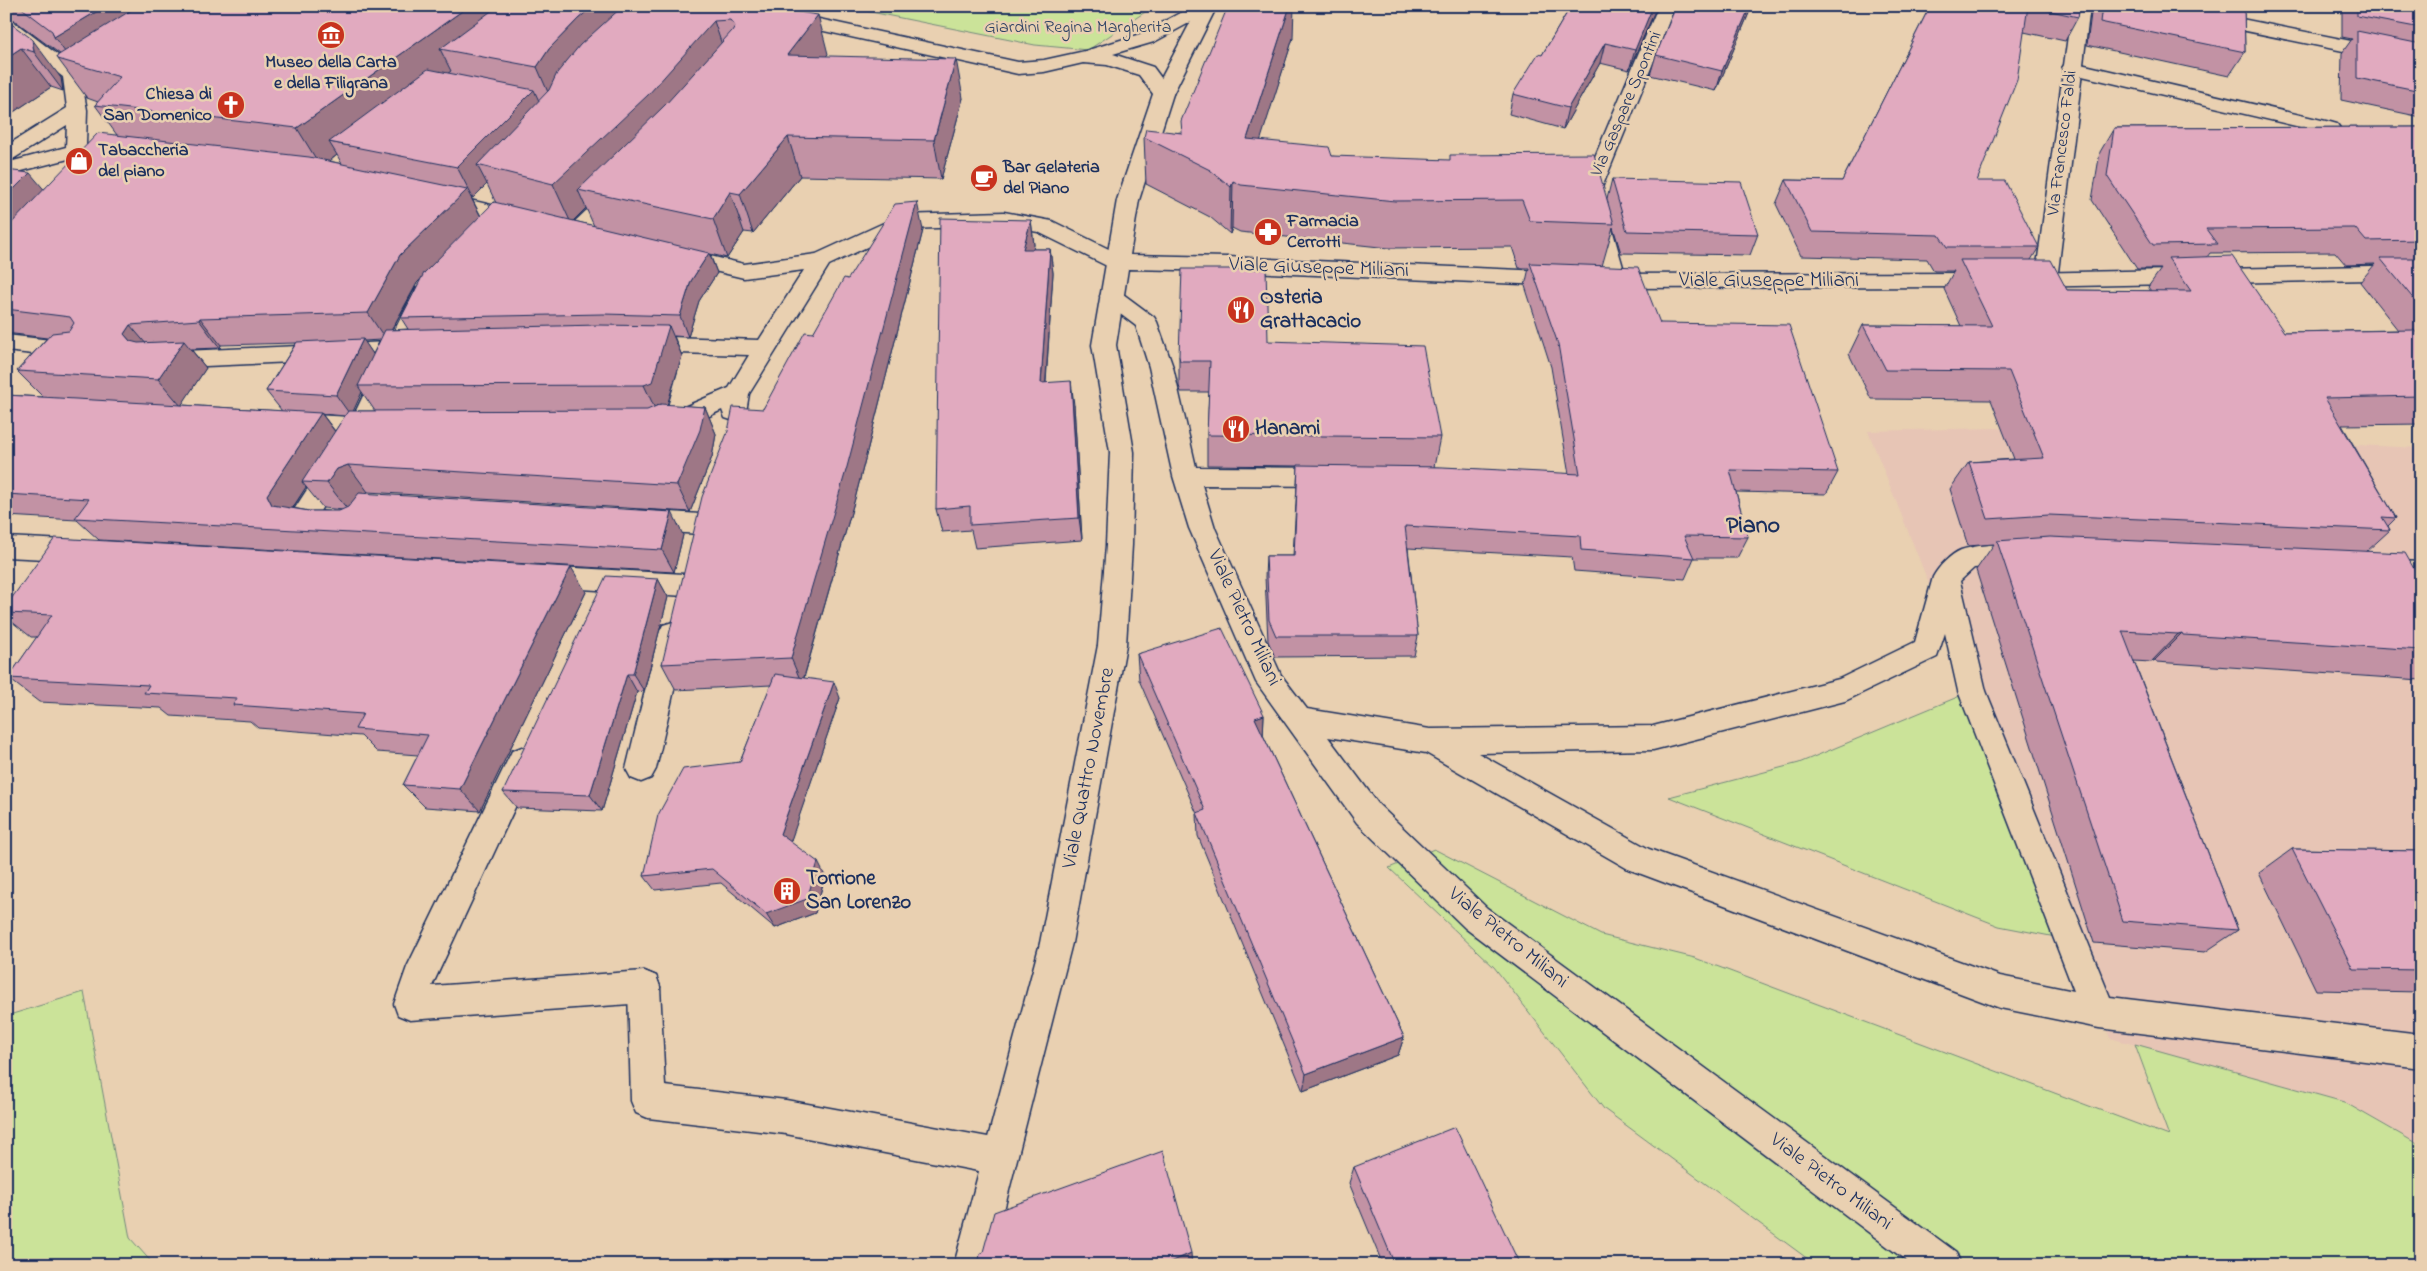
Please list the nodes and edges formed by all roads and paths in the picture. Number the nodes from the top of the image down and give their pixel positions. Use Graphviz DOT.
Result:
graph roads {
  1 [pos="733,6"];
  2 [pos="1208,6"];
  3 [pos="2081,6"];
  4 [pos="2149,6"];
  5 [pos="1664,14"];
  6 [pos="6,25"];
  7 [pos="1083,57"];
  8 [pos="2421,61"];
  9 [pos="122,62"];
  10 [pos="2072,68"];
  11 [pos="1163,94"];
  12 [pos="75,101"];
  13 [pos="2330,128"];
  14 [pos="76,151"];
  15 [pos="113,151"];
  16 [pos="142,154"];
  17 [pos="6,155"];
  18 [pos="6,168"];
  19 [pos="93,172"];
  20 [pos="630,180"];
  21 [pos="422,196"];
  22 [pos="491,205"];
  23 [pos="480,234"];
  24 [pos="660,252"];
  25 [pos="821,260"];
  26 [pos="1117,262"];
  27 [pos="2421,272"];
  28 [pos="439,276"];
  29 [pos="2046,280"];
  30 [pos="1616,281"];
  31 [pos="1111,296"];
  32 [pos="6,343"];
  33 [pos="621,345"];
  34 [pos="764,348"];
  35 [pos="435,349"];
  36 [pos="396,350"];
  37 [pos="84,351"];
  38 [pos="161,360"];
  39 [pos="737,394"];
  40 [pos="272,422"];
  41 [pos="651,426"];
  42 [pos="360,427"];
  43 [pos="400,427"];
  44 [pos="731,430"];
  45 [pos="1186,476"];
  46 [pos="1354,478"];
  47 [pos="710,499"];
  48 [pos="612,518"];
  49 [pos="347,522"];
  50 [pos="700,524"];
  51 [pos="6,547"];
  52 [pos="113,553"];
  53 [pos="2048,555"];
  54 [pos="689,568"];
  55 [pos="2352,569"];
  56 [pos="2421,572"];
  57 [pos="519,575"];
  58 [pos="1946,577"];
  59 [pos="1299,720"];
  60 [pos="536,731"];
  61 [pos="1430,740"];
  62 [pos="641,769"];
  63 [pos="2099,1012"];
  64 [pos="2421,1051"];
  65 [pos="999,1157"];
  66 [pos="972,1265"];
  67 [pos="1943,1265"];
  1 -- 7 [label="street"];
  2 -- 7 [label="street"];
  2 -- 11 [label="street, Viale Quattro Novembre"];
  3 -- 10 [label="street, Via Francesco Faldi"];
  4 -- 8 [label="street"];
  5 -- 30 [label="street, Via Gaspare Spontini"];
  6 -- 12 [label="street"];
  7 -- 11 [label="street"];
  9 -- 12 [label="street"];
  10 -- 13 [label="street"];
  10 -- 29 [label="street, Via Francesco Faldi"];
  11 -- 26 [label="street, Viale Quattro Novembre"];
  12 -- 14 [label="street"];
  12 -- 17 [label="street"];
  14 -- 15 [label="street"];
  14 -- 18 [label="street"];
  15 -- 16 [label="street"];
  15 -- 19 [label="street"];
  20 -- 22 [label="street"];
  21 -- 22 [label="street"];
  22 -- 23 [label="street"];
  24 -- 25 [label="street"];
  25 -- 26 [label="street"];
  25 -- 34 [label="street"];
  26 -- 30 [label="street, Viale Giuseppe Miliani"];
  26 -- 31 [label="street, Viale Quattro Novembre"];
  27 -- 29 [label="street, Viale Giuseppe Miliani"];
  28 -- 36 [label="street"];
  29 -- 30 [label="street, Viale Giuseppe Miliani"];
  31 -- 45 [label="street, Viale Pietro Miliani"];
  31 -- 65 [label="street, Viale Quattro Novembre"];
  32 -- 37 [label="street"];
  33 -- 34 [label="street"];
  34 -- 39 [label="street"];
  35 -- 36 [label="street"];
  36 -- 38 [label="street"];
  36 -- 42 [label="street"];
  39 -- 41 [label="street"];
  39 -- 44 [label="street"];
  40 -- 42 [label="street"];
  42 -- 43 [label="street"];
  42 -- 49 [label="street"];
  45 -- 46 [label="street"];
  45 -- 59 [label="street, Viale Pietro Miliani"];
  47 -- 50 [label="street"];
  48 -- 50 [label="street"];
  50 -- 54 [label="street"];
  51 -- 52 [label="street"];
  53 -- 58 [label="street"];
  54 -- 57 [label="street"];
  54 -- 62 [label="street"];
  55 -- 56 [label="street"];
  58 -- 61 [label="street"];
  58 -- 63 [label="street"];
  59 -- 61 [label="street"];
  59 -- 67 [label="street, Viale Pietro Miliani"];
  60 -- 65 [label="street"];
  61 -- 63 [label="street"];
  63 -- 64 [label="street"];
  65 -- 66 [label="street, Viale Quattro Novembre"];
}
